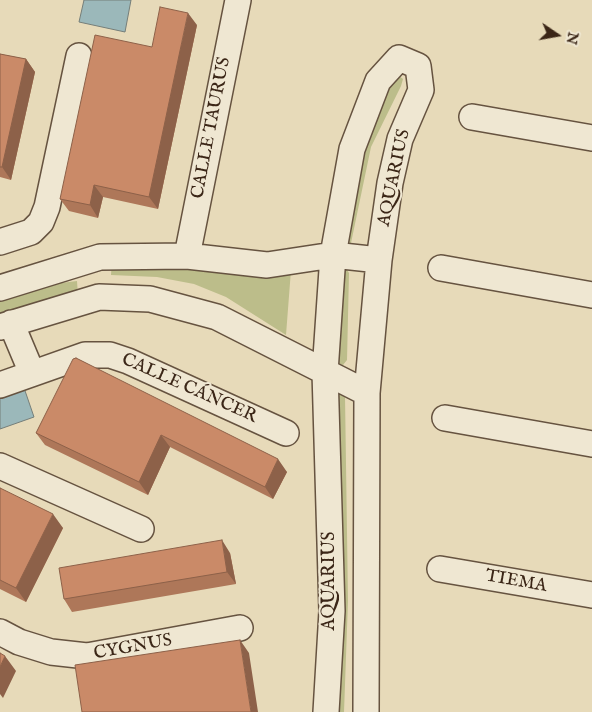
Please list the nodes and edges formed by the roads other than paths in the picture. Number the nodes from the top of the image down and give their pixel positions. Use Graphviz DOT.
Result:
graph roads {
  1 [pos="238,0"];
  2 [pos="79,56"];
  3 [pos="472,117"];
  4 [pos="592,138"];
  5 [pos="0,242"];
  6 [pos="333,255"];
  7 [pos="187,256"];
  8 [pos="100,257"];
  9 [pos="379,260"];
  10 [pos="441,268"];
  11 [pos="0,288"];
  12 [pos="592,295"];
  13 [pos="99,297"];
  14 [pos="5,325"];
  15 [pos="325,372"];
  16 [pos="32,373"];
  17 [pos="0,385"];
  18 [pos="367,393"];
  19 [pos="445,418"];
  20 [pos="286,433"];
  21 [pos="592,444"];
  22 [pos="0,466"];
  23 [pos="141,529"];
  24 [pos="440,568"];
  25 [pos="592,595"];
  26 [pos="240,628"];
  27 [pos="0,632"];
  28 [pos="326,712"];
  29 [pos="366,712"];
  1 -- 7 [label="street, CALLE TAURUS"];
  2 -- 5 [label="street"];
  3 -- 4 [label="street"];
  6 -- 7 [label="street"];
  6 -- 9 [label="street"];
  6 -- 9 [label="street, AQUARIUS"];
  6 -- 15 [label="street, AQUARIUS"];
  7 -- 8 [label="street"];
  8 -- 11 [label="street"];
  8 -- 13 [label="street"];
  9 -- 18 [label="street, AQUARIUS"];
  10 -- 12 [label="street"];
  13 -- 14 [label="street"];
  13 -- 15 [label="street"];
  14 -- 16 [label="street"];
  15 -- 18 [label="street"];
  15 -- 28 [label="street, AQUARIUS"];
  16 -- 17 [label="street, CALLE CÁNCER"];
  16 -- 20 [label="street, CALLE CÁNCER"];
  18 -- 29 [label="street, AQUARIUS"];
  19 -- 21 [label="street"];
  22 -- 23 [label="street"];
  24 -- 25 [label="street, TIEMA"];
  26 -- 27 [label="street, CYGNUS"];
}
